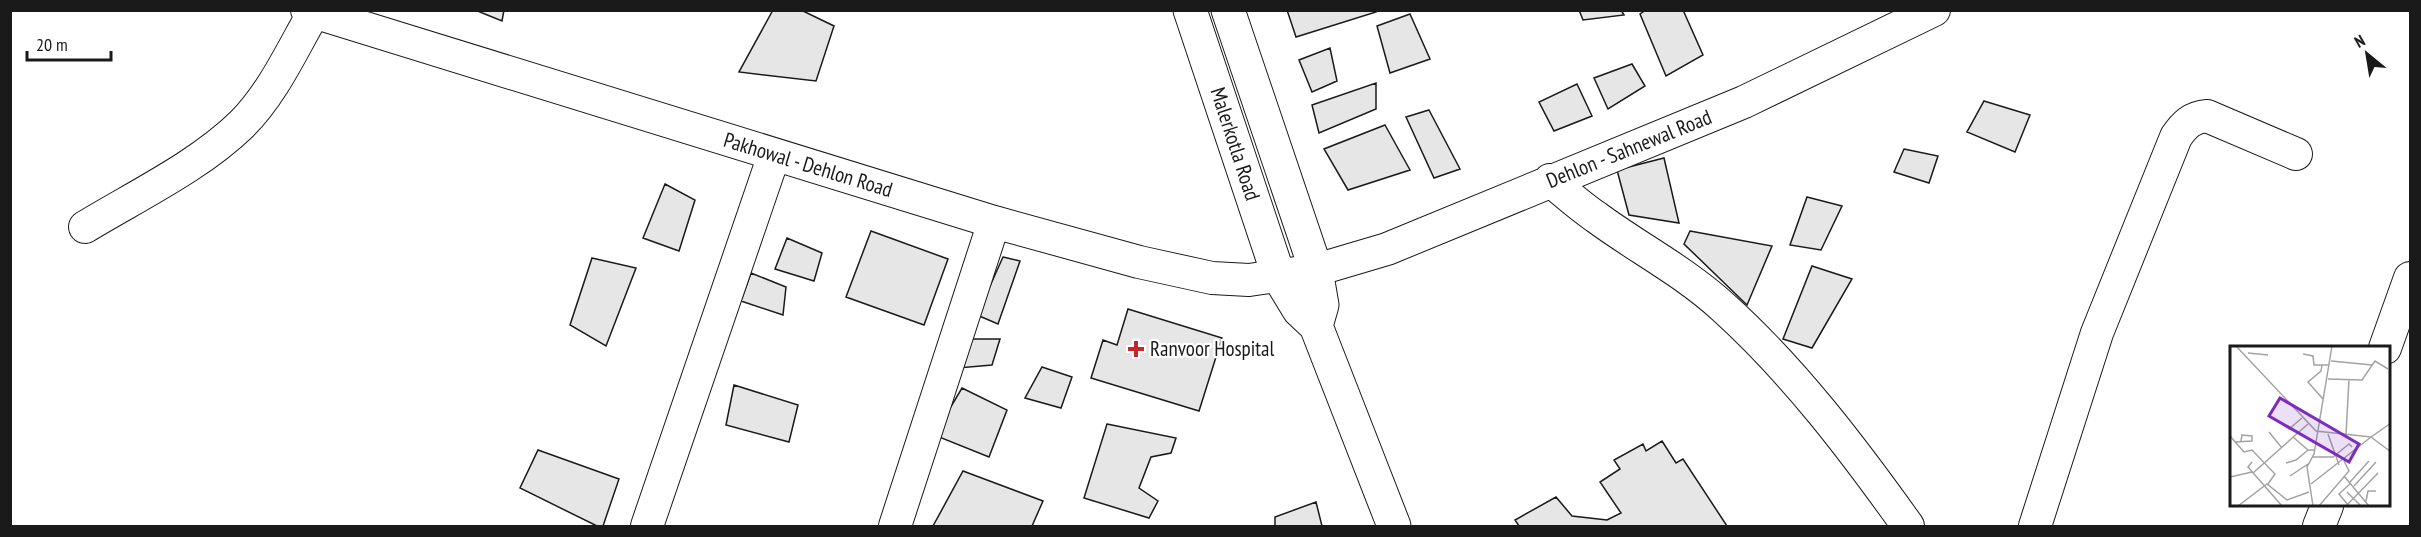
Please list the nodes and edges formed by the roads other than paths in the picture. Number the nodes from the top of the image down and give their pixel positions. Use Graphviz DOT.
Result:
graph roads {
  1 [pos="1190,10"];
  2 [pos="1228,10"];
  3 [pos="1934,10"];
  4 [pos="310,11"];
  5 [pos="2296,154"];
  6 [pos="774,155"];
  7 [pos="1550,180"];
  8 [pos="994,222"];
  9 [pos="85,227"];
  10 [pos="1317,270"];
  11 [pos="1279,277"];
  12 [pos="2410,278"];
  13 [pos="1316,326"];
  14 [pos="2386,346"];
  15 [pos="2327,507"];
  16 [pos="647,526"];
  17 [pos="895,526"];
  18 [pos="1394,526"];
  19 [pos="1908,526"];
  20 [pos="2035,526"];
  21 [pos="2319,526"];
  1 -- 11 [label="main road, Malerkotla Road"];
  2 -- 10 [label="main road, Malerkotla Road"];
  3 -- 7 [label="street, Dehlon - Sahnewal Road"];
  4 -- 6 [label="street, Pakhowal - Dehlon Road"];
  4 -- 9 [label="street"];
  5 -- 20 [label="street"];
  6 -- 8 [label="street, Pakhowal - Dehlon Road"];
  6 -- 16 [label="street"];
  7 -- 10 [label="street, Dehlon - Sahnewal Road"];
  7 -- 19 [label="street"];
  8 -- 11 [label="street, Pakhowal - Dehlon Road"];
  8 -- 17 [label="street"];
  10 -- 11 [label="street, Pakhowal - Dehlon Road"];
  10 -- 13 [label="main road, Malerkotla Road"];
  11 -- 13 [label="main road, Malerkotla Road"];
  12 -- 14 [label="street"];
  13 -- 18 [label="main road"];
  15 -- 21 [label="street"];
}
